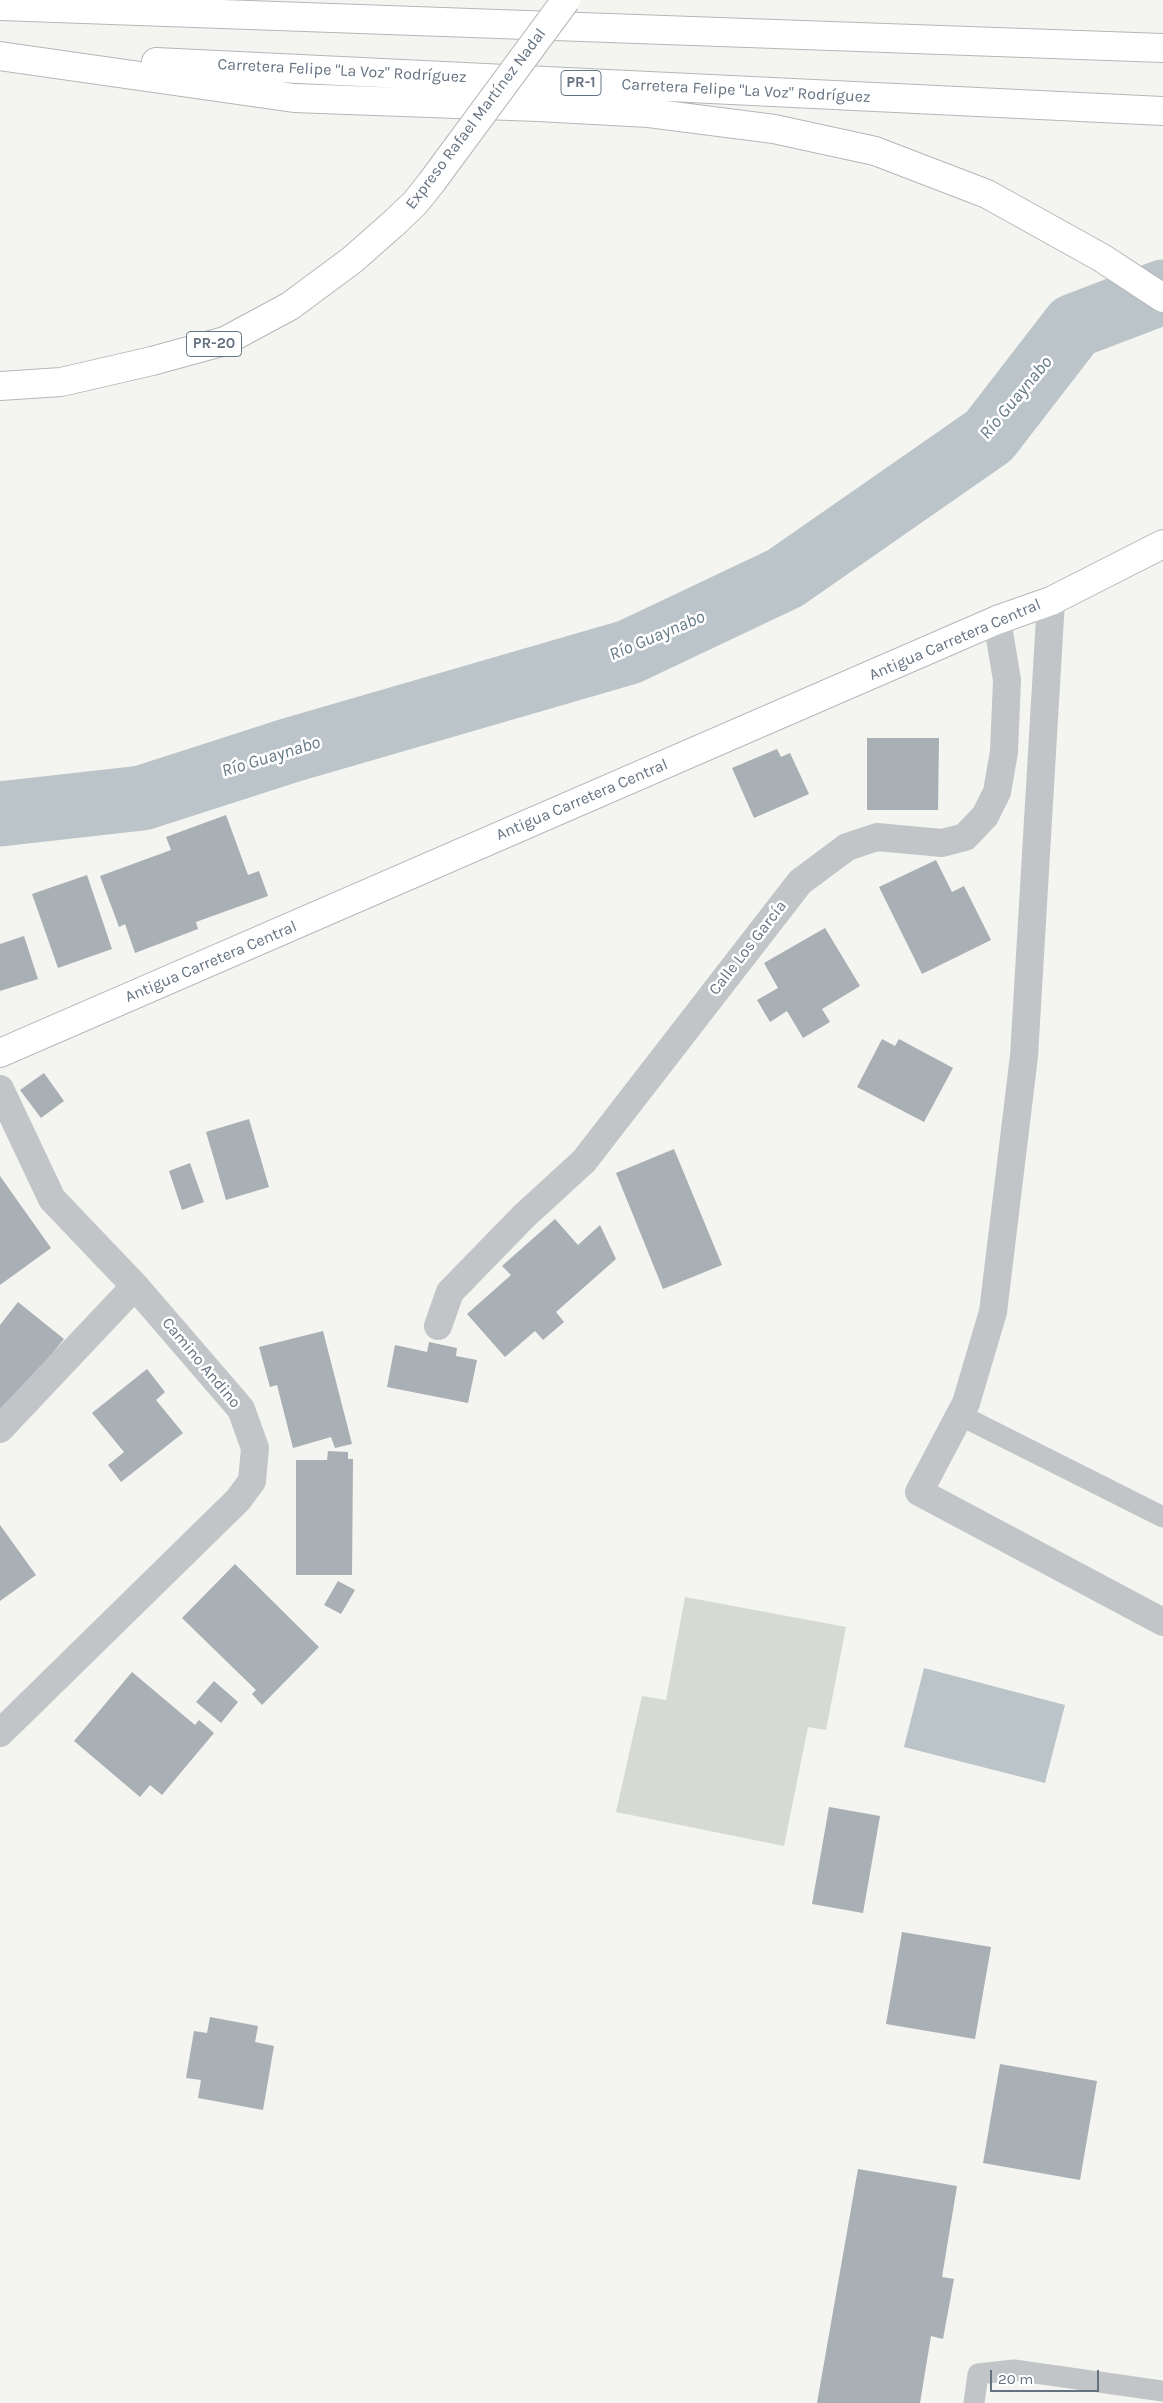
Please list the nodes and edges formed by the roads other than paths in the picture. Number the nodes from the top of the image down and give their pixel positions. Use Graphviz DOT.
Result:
graph roads {
  1 [pos="566,0"];
  2 [pos="0,6"];
  3 [pos="1163,48"];
  4 [pos="0,55"];
  5 [pos="1163,111"];
  6 [pos="1163,298"];
  7 [pos="0,386"];
  8 [pos="1163,544"];
  9 [pos="1051,601"];
  10 [pos="997,620"];
  11 [pos="0,1053"];
  12 [pos="0,1089"];
  13 [pos="135,1286"];
  14 [pos="438,1326"];
  15 [pos="960,1415"];
  16 [pos="0,1429"];
  17 [pos="1163,1517"];
  18 [pos="1163,1622"];
  19 [pos="0,1733"];
  20 [pos="1163,2391"];
  21 [pos="974,2403"];
  1 -- 7 [label="main road, Expreso Rafael Martínez Nadal / PR-20, bridge"];
  2 -- 3 [label="main road"];
  4 -- 5 [label="main road, Carretera Felipe \"La Voz\" Rodríguez / PR-1"];
  4 -- 6 [label="main road"];
  8 -- 9 [label="main road, Antigua Carretera Central"];
  9 -- 10 [label="main road, Antigua Carretera Central"];
  9 -- 15 [label="street"];
  10 -- 11 [label="main road, Antigua Carretera Central"];
  10 -- 14 [label="street, Calle Los García"];
  12 -- 13 [label="street, Camino Andino"];
  13 -- 16 [label="street"];
  13 -- 19 [label="street, Camino Andino"];
  15 -- 17 [label="lane"];
  15 -- 18 [label="street"];
  20 -- 21 [label="lane"];
}
